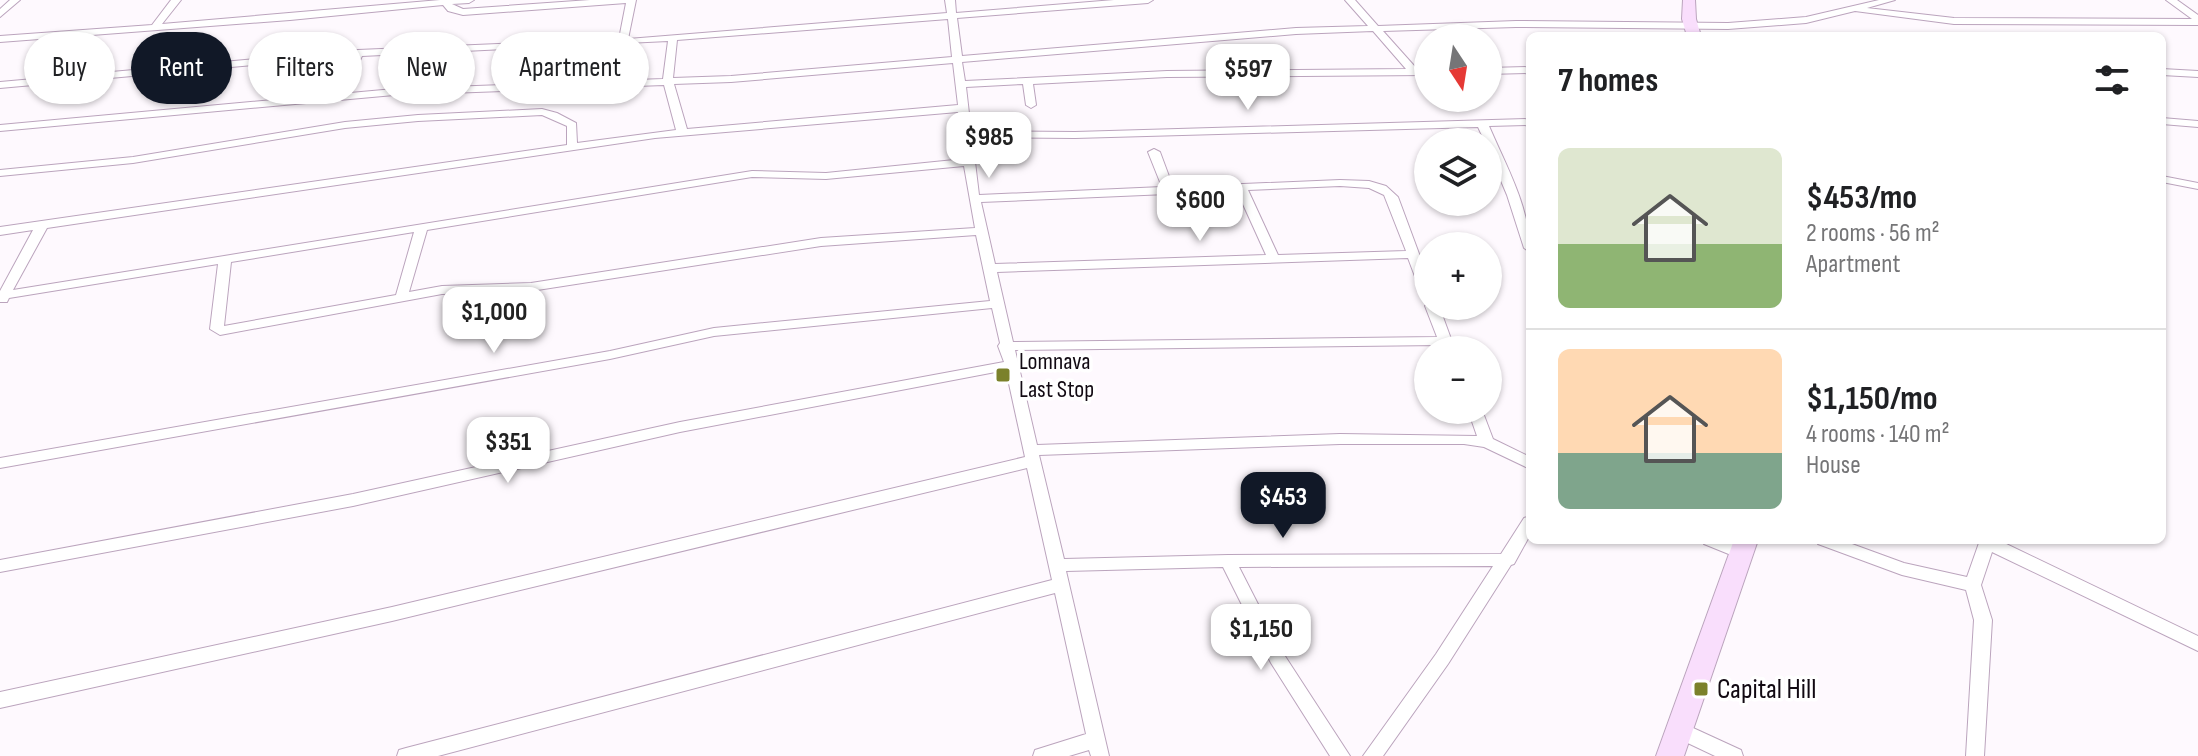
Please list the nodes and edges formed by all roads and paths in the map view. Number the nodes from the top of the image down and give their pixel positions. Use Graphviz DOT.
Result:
graph roads {
  1 [pos="15,0"];
  2 [pos="176,0"];
  3 [pos="469,0"];
  4 [pos="629,0"];
  5 [pos="950,0"];
  6 [pos="1148,0"];
  7 [pos="1350,0"];
  8 [pos="1689,0"];
  9 [pos="1890,0"];
  10 [pos="2171,0"];
  11 [pos="445,2"];
  12 [pos="1862,2"];
  13 [pos="408,3"];
  14 [pos="1850,9"];
  15 [pos="0,14"];
  16 [pos="953,15"];
  17 [pos="2198,20"];
  18 [pos="1947,21"];
  19 [pos="1374,26"];
  20 [pos="154,28"];
  21 [pos="624,32"];
  22 [pos="1692,32"];
  23 [pos="1955,32"];
  24 [pos="673,38"];
  25 [pos="0,39"];
  26 [pos="649,40"];
  27 [pos="491,47"];
  28 [pos="362,53"];
  29 [pos="959,58"];
  30 [pos="248,63"];
  31 [pos="1526,70"];
  32 [pos="1502,71"];
  33 [pos="1414,72"];
  34 [pos="2166,72"];
  35 [pos="2198,74"];
  36 [pos="1027,80"];
  37 [pos="668,82"];
  38 [pos="961,84"];
  39 [pos="0,85"];
  40 [pos="1031,105"];
  41 [pos="964,108"];
  42 [pos="2166,121"];
  43 [pos="1526,122"];
  44 [pos="1482,123"];
  45 [pos="2198,124"];
  46 [pos="0,128"];
  47 [pos="682,132"];
  48 [pos="966,134"];
  49 [pos="572,147"];
  50 [pos="1154,152"];
  51 [pos="968,162"];
  52 [pos="0,173"];
  53 [pos="2166,180"];
  54 [pos="2198,186"];
  55 [pos="1241,188"];
  56 [pos="1169,191"];
  57 [pos="974,199"];
  58 [pos="42,225"];
  59 [pos="421,229"];
  60 [pos="0,231"];
  61 [pos="981,231"];
  62 [pos="1526,236"];
  63 [pos="1413,254"];
  64 [pos="1274,259"];
  65 [pos="225,260"];
  66 [pos="989,268"];
  67 [pos="1,298"];
  68 [pos="401,298"];
  69 [pos="996,304"];
  70 [pos="1005,346"];
  71 [pos="1414,346"];
  72 [pos="1010,365"];
  73 [pos="1480,424"];
  74 [pos="1487,442"];
  75 [pos="1031,456"];
  76 [pos="1526,462"];
  77 [pos="0,463"];
  78 [pos="1526,529"];
  79 [pos="1835,544"];
  80 [pos="1986,544"];
  81 [pos="1991,544"];
  82 [pos="1744,547"];
  83 [pos="1508,560"];
  84 [pos="1228,561"];
  85 [pos="1058,565"];
  86 [pos="0,566"];
  87 [pos="1062,584"];
  88 [pos="1973,585"];
  89 [pos="2198,644"];
  90 [pos="0,700"];
  91 [pos="1680,730"];
  92 [pos="1097,748"];
  93 [pos="460,749"];
  94 [pos="406,756"];
  95 [pos="1042,756"];
  96 [pos="1341,756"];
  97 [pos="1372,756"];
  98 [pos="1670,756"];
  99 [pos="1734,756"];
  100 [pos="1975,756"];
  1 -- 15 [label="street"];
  2 -- 20 [label="street"];
  3 -- 11 [label="street"];
  4 -- 11 [label="street"];
  4 -- 21 [label="street"];
  5 -- 16 [label="street"];
  6 -- 16 [label="street"];
  7 -- 19 [label="street"];
  8 -- 22 [label="main road"];
  9 -- 12 [label="street"];
  10 -- 17 [label="street"];
  11 -- 13 [label="street"];
  12 -- 14 [label="street"];
  13 -- 20 [label="street"];
  14 -- 18 [label="street"];
  14 -- 22 [label="street"];
  16 -- 24 [label="street"];
  16 -- 29 [label="street"];
  17 -- 18 [label="street"];
  18 -- 23 [label="street"];
  19 -- 22 [label="street"];
  19 -- 29 [label="street"];
  19 -- 33 [label="street"];
  20 -- 25 [label="street"];
  24 -- 26 [label="street"];
  24 -- 37 [label="street"];
  27 -- 28 [label="street"];
  29 -- 37 [label="street"];
  29 -- 38 [label="street"];
  30 -- 39 [label="street"];
  31 -- 32 [label="street"];
  33 -- 36 [label="street"];
  34 -- 35 [label="street"];
  36 -- 38 [label="street"];
  36 -- 40 [label="street"];
  37 -- 46 [label="street"];
  37 -- 47 [label="street"];
  38 -- 41 [label="street"];
  41 -- 47 [label="street"];
  41 -- 48 [label="street"];
  42 -- 45 [label="street"];
  43 -- 44 [label="street"];
  44 -- 48 [label="street"];
  44 -- 62 [label="street"];
  47 -- 49 [label="street"];
  48 -- 51 [label="street"];
  49 -- 52 [label="street"];
  49 -- 58 [label="street"];
  50 -- 56 [label="street"];
  51 -- 57 [label="street"];
  51 -- 59 [label="street"];
  53 -- 54 [label="street"];
  55 -- 56 [label="street"];
  55 -- 63 [label="street"];
  55 -- 64 [label="street"];
  56 -- 57 [label="street"];
  57 -- 61 [label="street"];
  58 -- 60 [label="street"];
  58 -- 67 [label="street"];
  59 -- 65 [label="street"];
  59 -- 68 [label="street"];
  61 -- 66 [label="street"];
  61 -- 68 [label="street"];
  63 -- 64 [label="street"];
  64 -- 66 [label="street"];
  65 -- 67 [label="street"];
  65 -- 68 [label="street"];
  66 -- 69 [label="street"];
  69 -- 70 [label="street"];
  69 -- 77 [label="street"];
  70 -- 71 [label="street"];
  70 -- 72 [label="street"];
  72 -- 75 [label="street"];
  72 -- 86 [label="street"];
  73 -- 74 [label="street"];
  74 -- 75 [label="street"];
  74 -- 76 [label="street"];
  75 -- 85 [label="street"];
  75 -- 90 [label="street"];
  78 -- 83 [label="street"];
  79 -- 88 [label="street"];
  80 -- 88 [label="street"];
  81 -- 89 [label="street"];
  82 -- 91 [label="main road"];
  83 -- 84 [label="street"];
  83 -- 97 [label="street"];
  84 -- 85 [label="street"];
  84 -- 96 [label="street"];
  85 -- 87 [label="street"];
  87 -- 92 [label="street"];
  87 -- 93 [label="street"];
  88 -- 100 [label="street"];
  91 -- 98 [label="main road"];
  91 -- 99 [label="street"];
  92 -- 95 [label="street"];
  93 -- 94 [label="street"];
}
